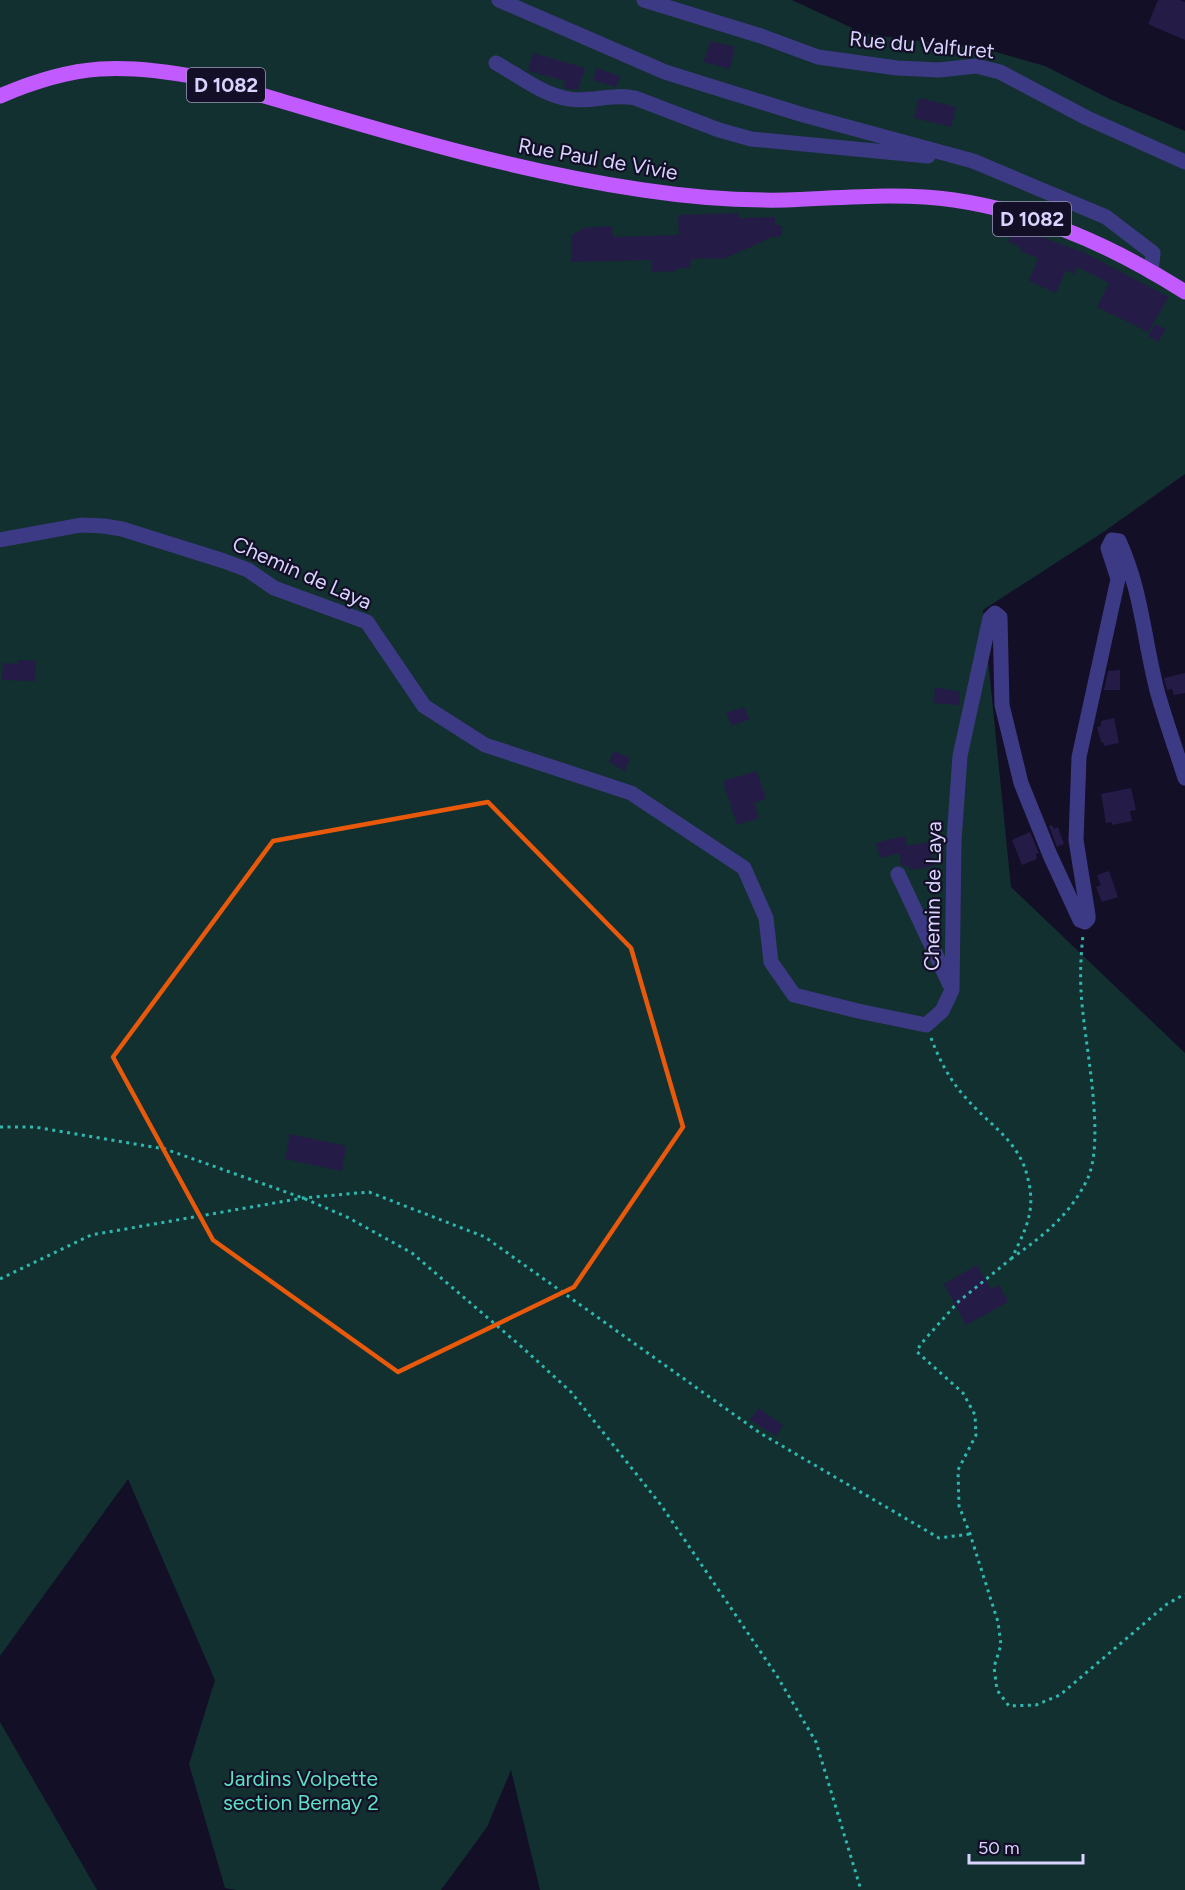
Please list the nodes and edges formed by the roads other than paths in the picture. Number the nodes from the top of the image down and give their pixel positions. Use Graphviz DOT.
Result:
graph roads {
  1 [pos="499,0"];
  2 [pos="644,0"];
  3 [pos="496,63"];
  4 [pos="0,96"];
  5 [pos="958,157"];
  6 [pos="1185,162"];
  7 [pos="1150,272"];
  8 [pos="1185,292"];
  9 [pos="0,540"];
  10 [pos="1185,778"];
  11 [pos="898,874"];
  12 [pos="952,990"];
  1 -- 5 [label="street"];
  2 -- 6 [label="street, Rue du Valfuret"];
  3 -- 5 [label="street"];
  4 -- 7 [label="main road, Rue Paul de Vivie / D 1082"];
  5 -- 7 [label="street"];
  7 -- 8 [label="main road, Rue Paul de Vivie / D 1082"];
  9 -- 12 [label="street, Chemin de Laya"];
  10 -- 12 [label="street, Chemin de Laya"];
  11 -- 12 [label="street"];
}
